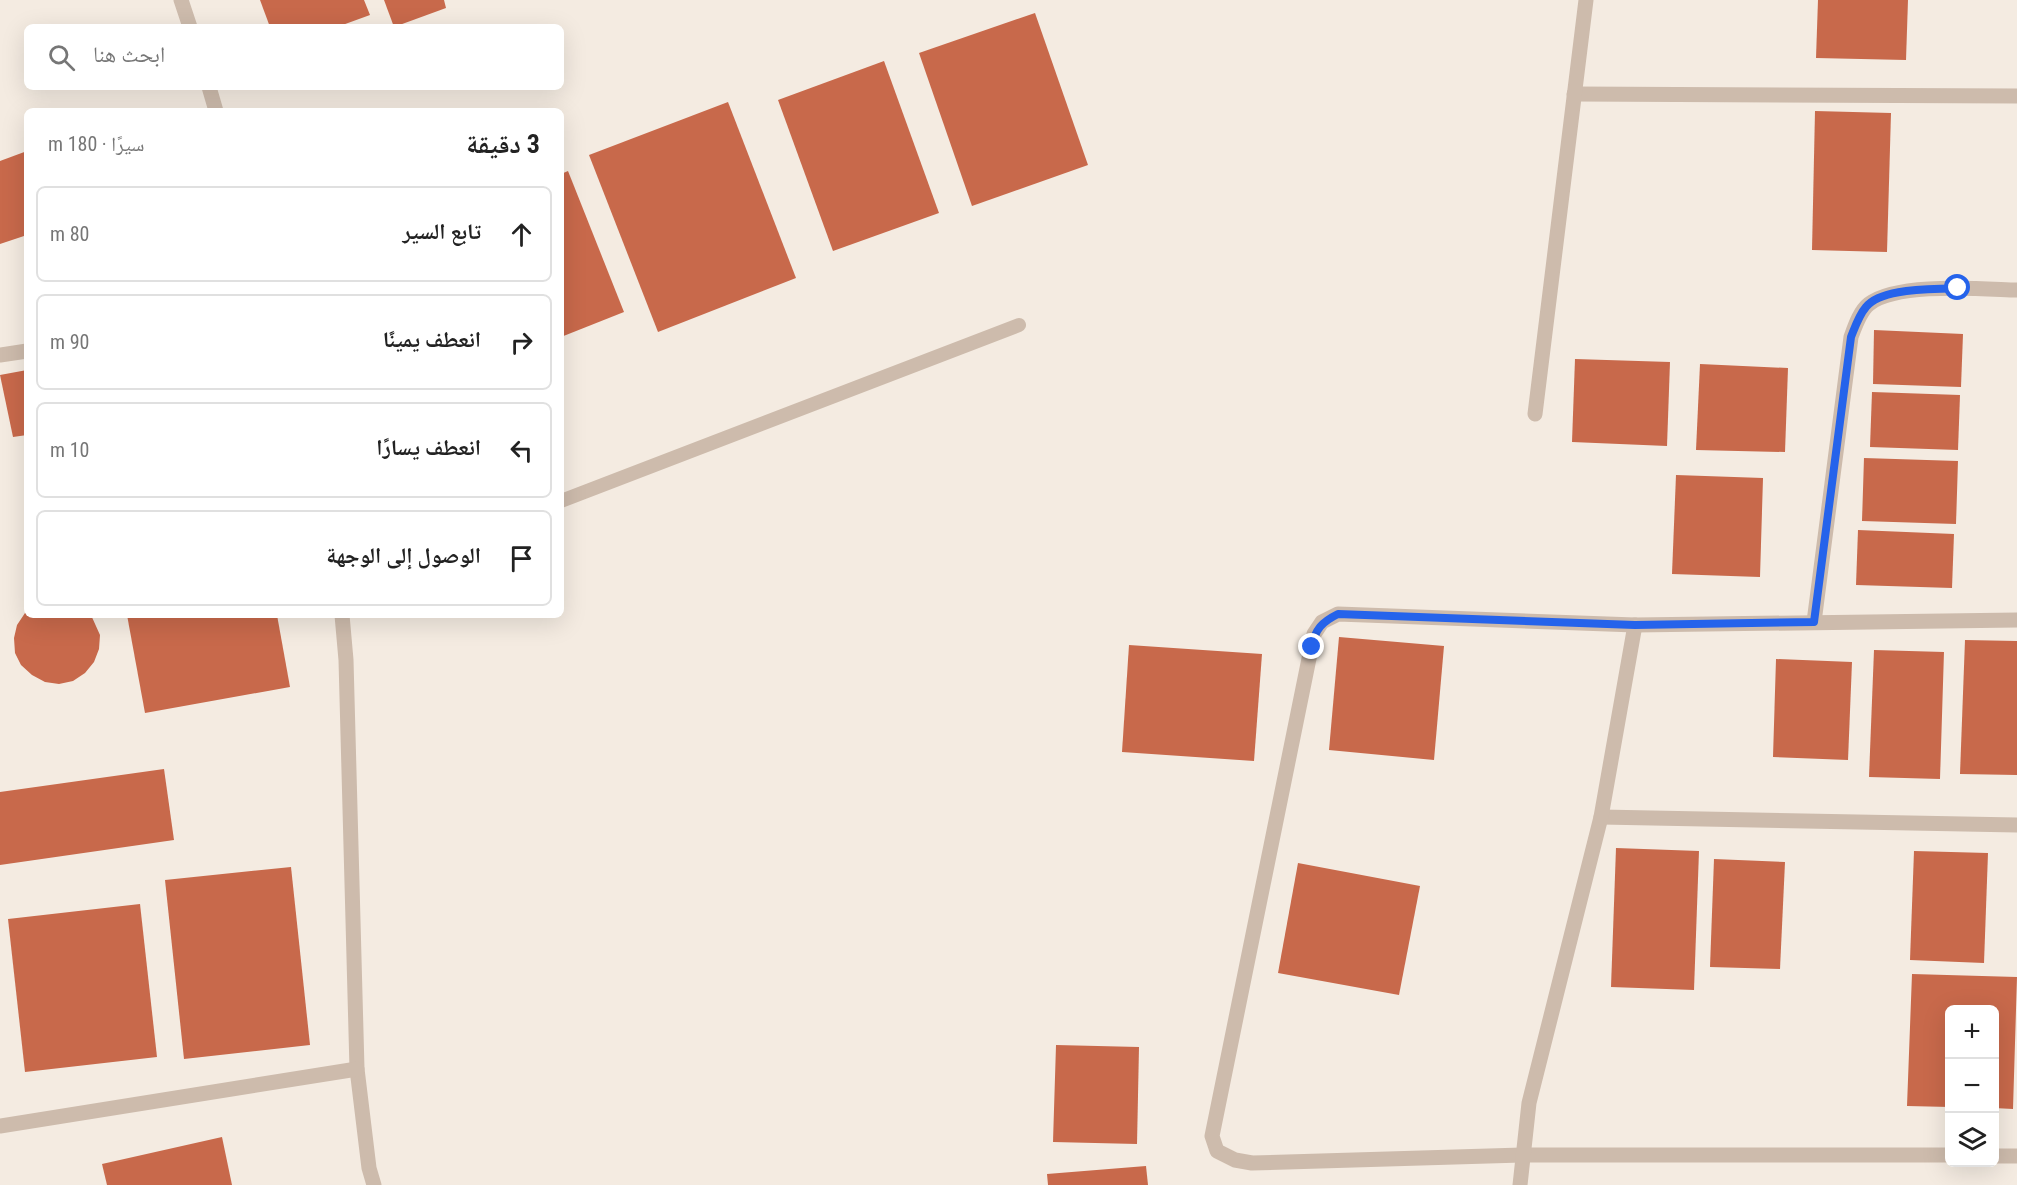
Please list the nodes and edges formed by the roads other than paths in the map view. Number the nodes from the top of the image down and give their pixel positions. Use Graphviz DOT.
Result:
graph roads {
  1 [pos="181,0"];
  2 [pos="1586,0"];
  3 [pos="189,24"];
  4 [pos="210,90"];
  5 [pos="1574,94"];
  6 [pos="2017,96"];
  7 [pos="215,108"];
  8 [pos="2017,290"];
  9 [pos="1019,325"];
  10 [pos="24,351"];
  11 [pos="0,355"];
  12 [pos="1535,414"];
  13 [pos="564,500"];
  14 [pos="342,618"];
  15 [pos="2017,620"];
  16 [pos="1814,622"];
  17 [pos="1635,625"];
  18 [pos="1601,817"];
  19 [pos="2017,825"];
  20 [pos="357,1069"];
  21 [pos="0,1126"];
  22 [pos="1522,1155"];
  23 [pos="1945,1155"];
  24 [pos="1999,1156"];
  25 [pos="2017,1156"];
  26 [pos="374,1185"];
  27 [pos="1520,1185"];
  1 -- 3 [label="street"];
  2 -- 5 [label="street"];
  4 -- 7 [label="street"];
  5 -- 6 [label="street"];
  5 -- 12 [label="street"];
  8 -- 16 [label="street"];
  9 -- 13 [label="lane"];
  10 -- 11 [label="street"];
  14 -- 20 [label="street"];
  15 -- 16 [label="street"];
  16 -- 17 [label="street"];
  17 -- 18 [label="street"];
  17 -- 22 [label="street"];
  18 -- 19 [label="street"];
  18 -- 22 [label="street"];
  20 -- 21 [label="street"];
  20 -- 26 [label="street"];
  22 -- 23 [label="street"];
  22 -- 27 [label="street"];
  24 -- 25 [label="street"];
}
